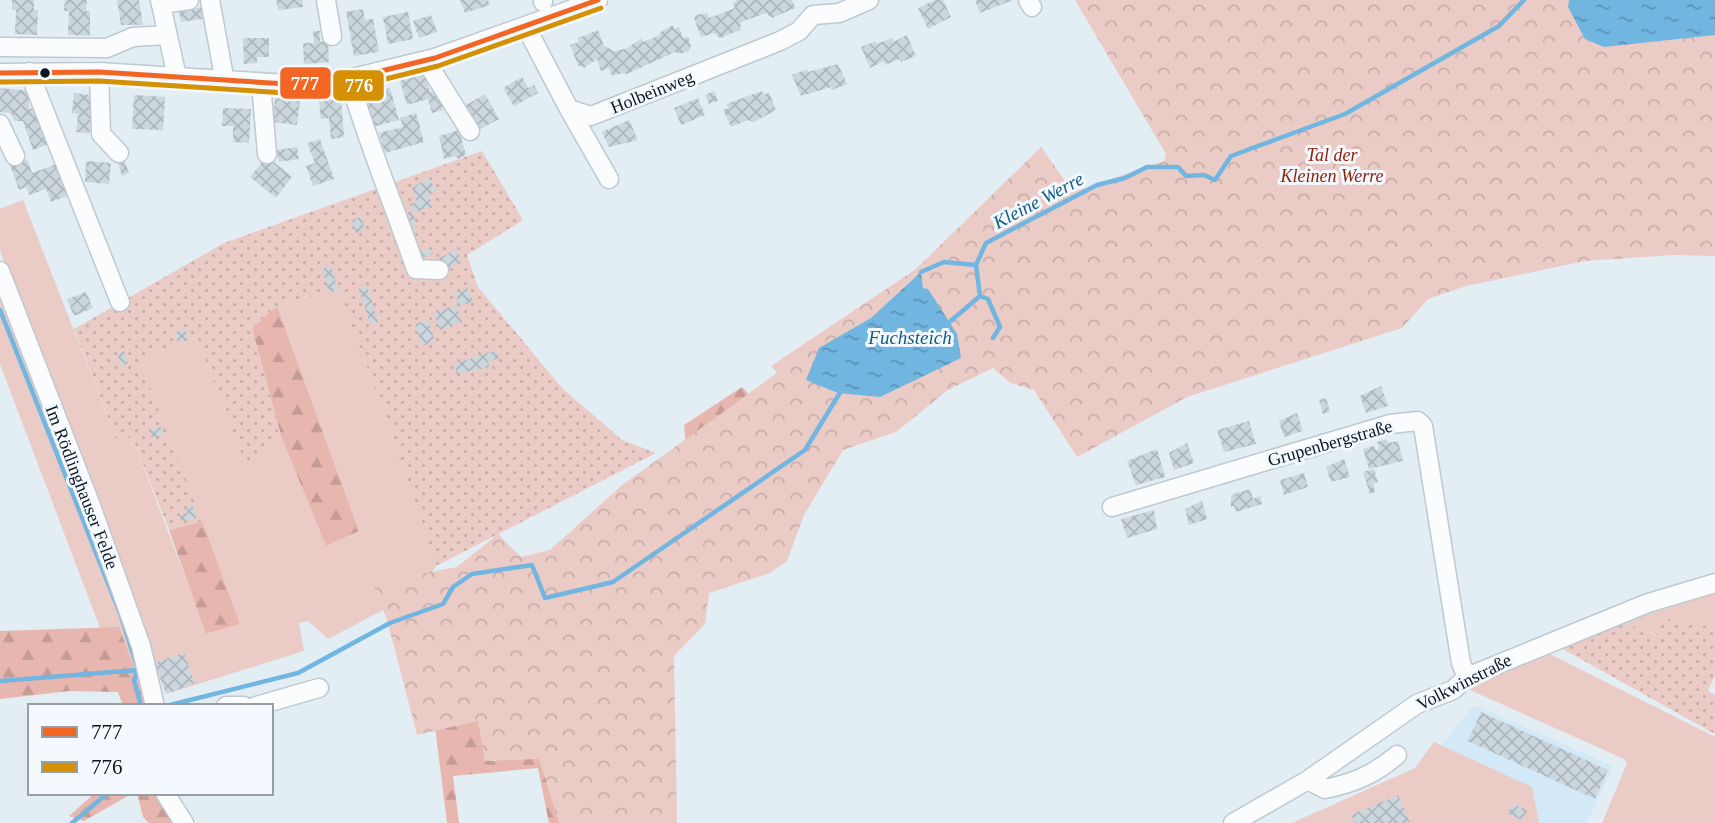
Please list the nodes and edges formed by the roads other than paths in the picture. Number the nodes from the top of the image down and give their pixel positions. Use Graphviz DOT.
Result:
graph roads {
  1 [pos="189,0"];
  2 [pos="210,0"];
  3 [pos="326,0"];
  4 [pos="598,0"];
  5 [pos="869,0"];
  6 [pos="160,2"];
  7 [pos="811,8"];
  8 [pos="526,27"];
  9 [pos="167,35"];
  10 [pos="332,36"];
  11 [pos="0,47"];
  12 [pos="426,61"];
  13 [pos="29,72"];
  14 [pos="99,72"];
  15 [pos="0,73"];
  16 [pos="177,77"];
  17 [pos="349,79"];
  18 [pos="225,82"];
  19 [pos="261,83"];
  20 [pos="569,109"];
  21 [pos="0,124"];
  22 [pos="470,131"];
  23 [pos="119,153"];
  24 [pos="267,154"];
  25 [pos="15,156"];
  26 [pos="608,179"];
  27 [pos="439,270"];
  28 [pos="0,271"];
  29 [pos="120,302"];
  30 [pos="1112,507"];
  31 [pos="1715,583"];
  32 [pos="1467,677"];
  33 [pos="319,688"];
  34 [pos="155,704"];
  35 [pos="263,704"];
  36 [pos="1397,755"];
  37 [pos="1308,780"];
  38 [pos="166,795"];
  39 [pos="184,823"];
  40 [pos="1233,823"];
  1 -- 6 [label="street"];
  2 -- 18 [label="street"];
  3 -- 10 [label="street"];
  4 -- 8 [label="street"];
  5 -- 7 [label="street, Holbeinweg"];
  6 -- 9 [label="street"];
  7 -- 20 [label="street, Holbeinweg"];
  8 -- 12 [label="street"];
  8 -- 20 [label="street"];
  9 -- 11 [label="street"];
  9 -- 16 [label="street"];
  12 -- 17 [label="street"];
  12 -- 22 [label="street"];
  13 -- 14 [label="street"];
  13 -- 15 [label="street"];
  13 -- 29 [label="street"];
  14 -- 16 [label="street"];
  14 -- 23 [label="street"];
  16 -- 18 [label="street"];
  17 -- 19 [label="street"];
  17 -- 27 [label="street"];
  18 -- 19 [label="street"];
  19 -- 24 [label="street"];
  20 -- 26 [label="street"];
  21 -- 25 [label="street"];
  28 -- 34 [label="street, Im Rödlinghauser Felde"];
  30 -- 32 [label="street, Grupenbergstraße"];
  31 -- 32 [label="street, Volkwinstraße"];
  32 -- 37 [label="street, Volkwinstraße"];
  33 -- 35 [label="street"];
  36 -- 37 [label="street"];
  37 -- 40 [label="street, Volkwinstraße"];
  38 -- 39 [label="street"];
}
